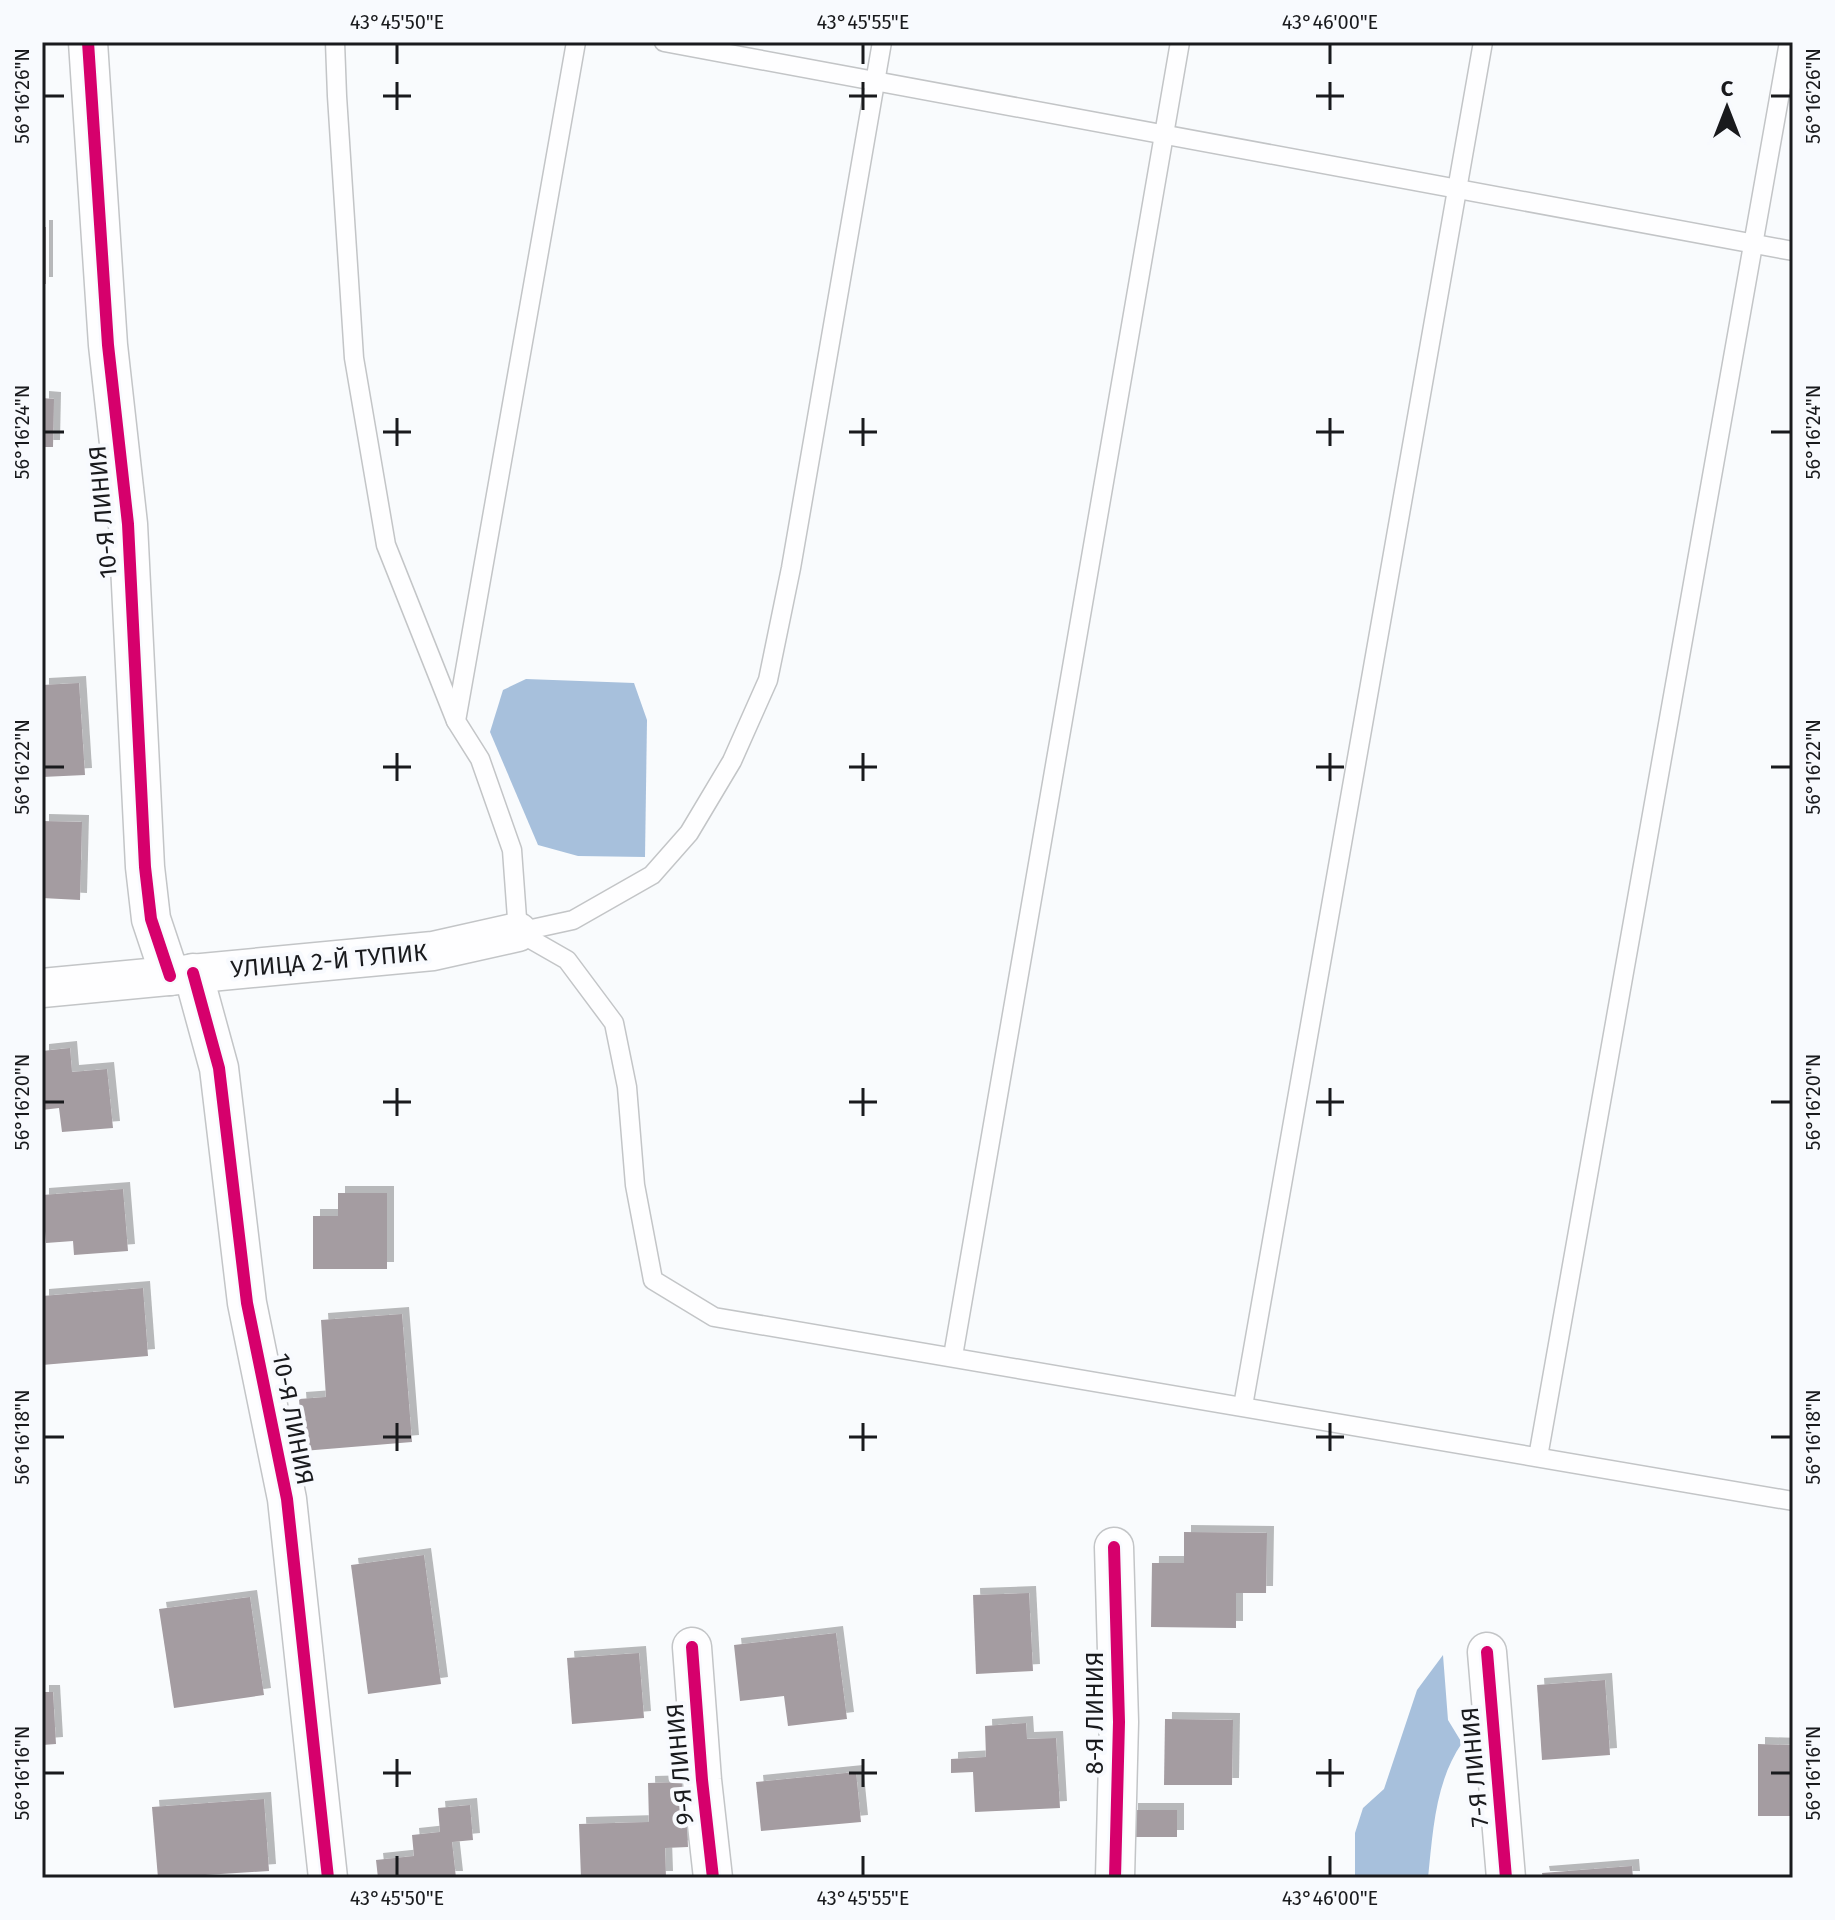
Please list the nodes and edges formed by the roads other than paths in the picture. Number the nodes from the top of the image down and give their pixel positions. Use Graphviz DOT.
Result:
graph roads {
  1 [pos="88,42"];
  2 [pos="335,42"];
  3 [pos="576,42"];
  4 [pos="664,42"];
  5 [pos="882,42"];
  6 [pos="1180,42"];
  7 [pos="1483,42"];
  8 [pos="1789,42"];
  9 [pos="875,81"];
  10 [pos="1164,135"];
  11 [pos="1457,189"];
  12 [pos="1754,244"];
  13 [pos="1793,251"];
  14 [pos="456,721"];
  15 [pos="518,932"];
  16 [pos="181,974"];
  17 [pos="42,988"];
  18 [pos="953,1356"];
  19 [pos="1243,1406"];
  20 [pos="1538,1457"];
  21 [pos="1793,1501"];
  22 [pos="1114,1547"];
  23 [pos="692,1647"];
  24 [pos="1487,1652"];
  25 [pos="328,1878"];
  26 [pos="713,1878"];
  27 [pos="1115,1878"];
  28 [pos="1506,1878"];
  1 -- 16 [label="street, 10-Я ЛИНИЯ"];
  2 -- 14 [label="lane"];
  3 -- 14 [label="lane"];
  4 -- 9 [label="lane"];
  5 -- 9 [label="lane"];
  6 -- 10 [label="lane"];
  7 -- 11 [label="lane"];
  8 -- 12 [label="lane"];
  9 -- 10 [label="lane"];
  9 -- 15 [label="lane"];
  10 -- 11 [label="lane"];
  10 -- 18 [label="lane"];
  11 -- 12 [label="lane"];
  11 -- 19 [label="lane"];
  12 -- 13 [label="lane"];
  12 -- 20 [label="lane"];
  14 -- 15 [label="lane"];
  15 -- 16 [label="street, УЛИЦА 2-Й ТУПИК"];
  15 -- 18 [label="lane"];
  16 -- 17 [label="street, УЛИЦА 2-Й ТУПИК"];
  16 -- 25 [label="street, 10-Я ЛИНИЯ"];
  18 -- 19 [label="lane"];
  19 -- 20 [label="lane"];
  20 -- 21 [label="lane"];
  22 -- 27 [label="street, 8-Я ЛИНИЯ"];
  23 -- 26 [label="street, 9-Я ЛИНИЯ"];
  24 -- 28 [label="street, 7-Я ЛИНИЯ"];
}
